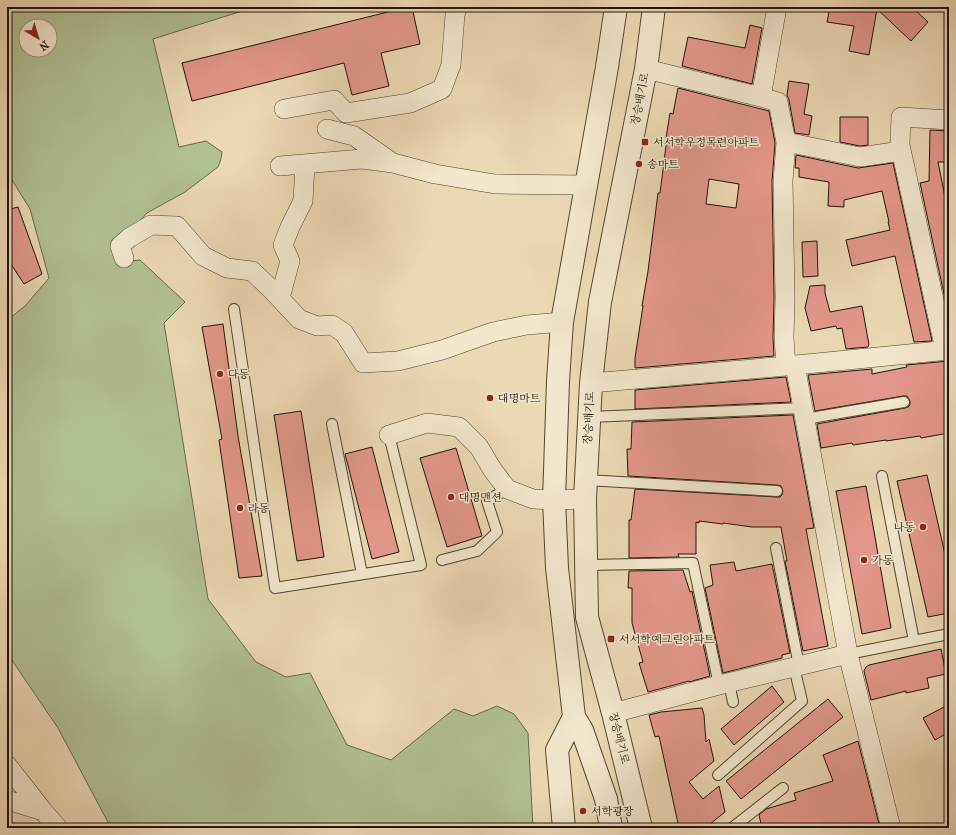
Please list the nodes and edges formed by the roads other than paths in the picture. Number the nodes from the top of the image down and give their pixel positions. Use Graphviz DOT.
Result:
graph roads {
  1 [pos="457,7"];
  2 [pos="616,7"];
  3 [pos="654,7"];
  4 [pos="777,7"];
  5 [pos="646,69"];
  6 [pos="761,97"];
  7 [pos="284,109"];
  8 [pos="949,120"];
  9 [pos="327,129"];
  10 [pos="786,142"];
  11 [pos="901,151"];
  12 [pos="393,163"];
  13 [pos="305,165"];
  14 [pos="280,166"];
  15 [pos="586,185"];
  16 [pos="124,258"];
  17 [pos="280,298"];
  18 [pos="234,309"];
  19 [pos="562,322"];
  20 [pos="947,350"];
  21 [pos="790,366"];
  22 [pos="592,383"];
  23 [pos="904,402"];
  24 [pos="804,413"];
  25 [pos="589,418"];
  26 [pos="332,424"];
  27 [pos="389,435"];
  28 [pos="882,476"];
  29 [pos="507,488"];
  30 [pos="585,489"];
  31 [pos="777,491"];
  32 [pos="554,500"];
  33 [pos="776,548"];
  34 [pos="442,560"];
  35 [pos="586,565"];
  36 [pos="362,574"];
  37 [pos="949,634"];
  38 [pos="914,641"];
  39 [pos="848,654"];
  40 [pos="797,666"];
  41 [pos="724,684"];
  42 [pos="733,702"];
  43 [pos="613,713"];
  44 [pos="574,717"];
  45 [pos="7,766"];
  46 [pos="718,775"];
  47 [pos="783,788"];
  48 [pos="7,800"];
  49 [pos="44,811"];
  50 [pos="58,828"];
  51 [pos="564,828"];
  52 [pos="611,828"];
  53 [pos="641,828"];
  54 [pos="732,828"];
  55 [pos="891,828"];
  1 -- 7 [label="street"];
  2 -- 15 [label="street"];
  3 -- 5 [label="street, 장승배기로"];
  4 -- 6 [label="street"];
  5 -- 6 [label="street"];
  5 -- 22 [label="street, 장승배기로"];
  6 -- 10 [label="street"];
  8 -- 11 [label="street"];
  9 -- 12 [label="street"];
  10 -- 11 [label="street"];
  10 -- 21 [label="street"];
  11 -- 20 [label="street"];
  12 -- 13 [label="street"];
  12 -- 15 [label="street"];
  13 -- 14 [label="street"];
  13 -- 17 [label="street"];
  15 -- 19 [label="street"];
  16 -- 17 [label="street"];
  17 -- 19 [label="street"];
  18 -- 36 [label="lane"];
  19 -- 32 [label="street"];
  20 -- 21 [label="street"];
  21 -- 22 [label="street"];
  21 -- 24 [label="street"];
  22 -- 25 [label="street, 장승배기로"];
  23 -- 24 [label="lane"];
  24 -- 25 [label="lane"];
  24 -- 39 [label="street"];
  25 -- 30 [label="street, 장승배기로"];
  26 -- 36 [label="lane"];
  27 -- 29 [label="street"];
  27 -- 36 [label="lane"];
  28 -- 38 [label="lane"];
  29 -- 32 [label="street"];
  29 -- 34 [label="lane"];
  30 -- 31 [label="lane"];
  30 -- 32 [label="street"];
  30 -- 35 [label="street, 장승배기로"];
  32 -- 44 [label="street"];
  33 -- 40 [label="lane"];
  35 -- 41 [label="lane"];
  35 -- 43 [label="street, 장승배기로"];
  37 -- 38 [label="lane"];
  38 -- 39 [label="lane"];
  39 -- 40 [label="street"];
  39 -- 55 [label="street"];
  40 -- 41 [label="street"];
  40 -- 46 [label="lane"];
  41 -- 42 [label="lane"];
  41 -- 43 [label="street"];
  43 -- 53 [label="street, 장승배기로"];
  44 -- 51 [label="street"];
  44 -- 52 [label="street"];
  45 -- 49 [label="street"];
  47 -- 54 [label="lane"];
  48 -- 49 [label="street"];
  49 -- 50 [label="street"];
}
